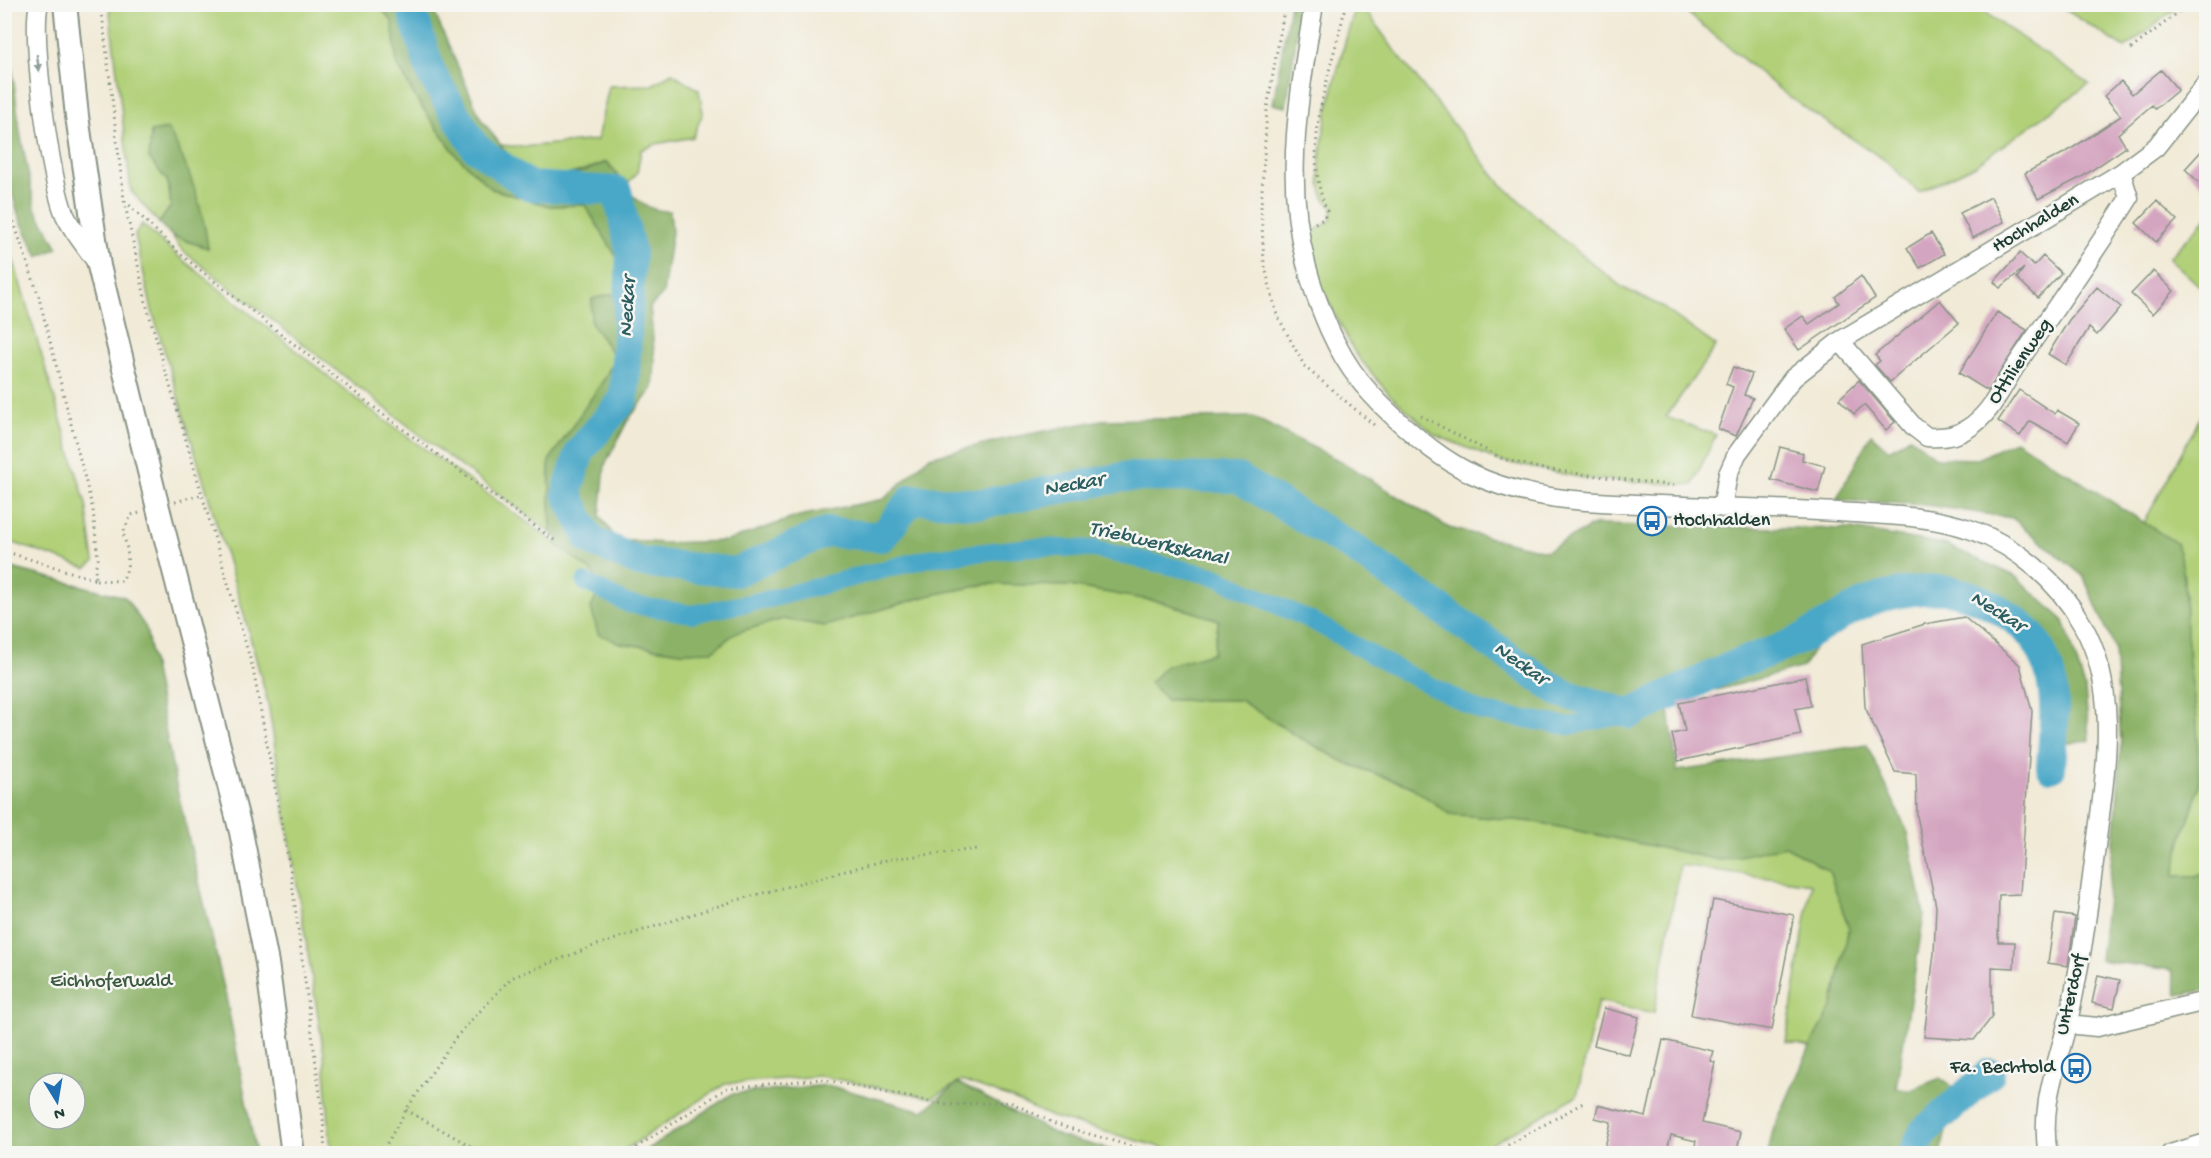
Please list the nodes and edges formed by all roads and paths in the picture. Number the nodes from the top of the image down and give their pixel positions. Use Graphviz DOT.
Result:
graph roads {
  1 [pos="39,4"];
  2 [pos="65,4"];
  3 [pos="101,4"];
  4 [pos="710,4"];
  5 [pos="1285,4"];
  6 [pos="1314,4"];
  7 [pos="1346,4"];
  8 [pos="2189,4"];
  9 [pos="712,15"];
  10 [pos="2131,49"];
  11 [pos="2206,84"];
  12 [pos="2121,172"];
  13 [pos="4,193"];
  14 [pos="124,200"];
  15 [pos="1324,219"];
  16 [pos="99,266"];
  17 [pos="1840,341"];
  18 [pos="1332,389"];
  19 [pos="1412,411"];
  20 [pos="1675,486"];
  21 [pos="200,495"];
  22 [pos="156,508"];
  23 [pos="1722,508"];
  24 [pos="554,540"];
  25 [pos="4,551"];
  26 [pos="96,580"];
  27 [pos="977,849"];
  28 [pos="2206,1001"];
  29 [pos="2067,1024"];
  30 [pos="1583,1104"];
  31 [pos="406,1110"];
  32 [pos="2206,1143"];
  33 [pos="293,1154"];
  34 [pos="325,1154"];
  35 [pos="381,1154"];
  36 [pos="485,1154"];
  37 [pos="626,1154"];
  38 [pos="1158,1154"];
  39 [pos="1492,1154"];
  40 [pos="2048,1154"];
  41 [pos="2170,1154"];
  1 -- 16 [label="street, one-way"];
  2 -- 16 [label="main road"];
  3 -- 14 [label="path"];
  4 -- 9 [label="path"];
  5 -- 18 [label="path"];
  6 -- 23 [label="street, Unterdorf"];
  7 -- 15 [label="path"];
  8 -- 10 [label="path"];
  11 -- 12 [label="street, Hochhalden"];
  12 -- 17 [label="street, Hochhalden"];
  12 -- 17 [label="street, Ottilienweg"];
  13 -- 26 [label="path"];
  14 -- 21 [label="path"];
  14 -- 24 [label="path"];
  16 -- 22 [label="main road"];
  17 -- 23 [label="street, Hochhalden"];
  19 -- 20 [label="path"];
  21 -- 22 [label="path"];
  21 -- 34 [label="path"];
  22 -- 26 [label="path"];
  22 -- 33 [label="main road"];
  23 -- 29 [label="street, Unterdorf"];
  25 -- 26 [label="path"];
  27 -- 31 [label="path"];
  28 -- 29 [label="street"];
  29 -- 40 [label="street, Unterdorf"];
  30 -- 39 [label="path"];
  31 -- 35 [label="path"];
  31 -- 36 [label="path"];
  32 -- 41 [label="street"];
  37 -- 38 [label="path"];
}
